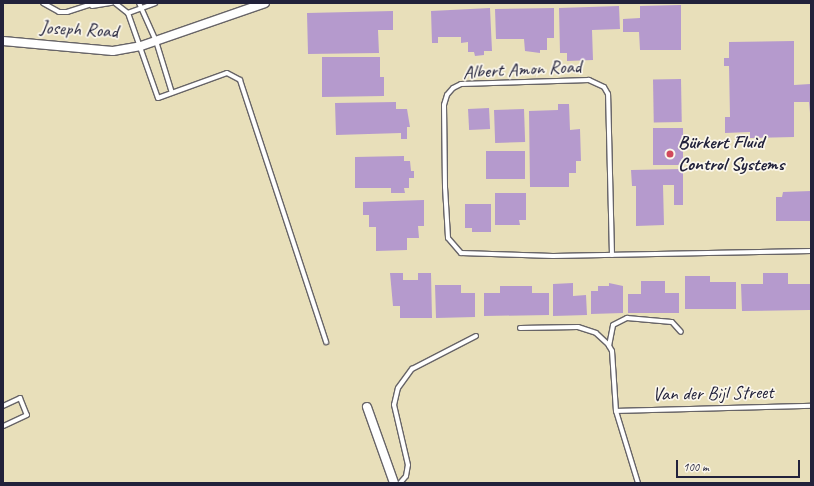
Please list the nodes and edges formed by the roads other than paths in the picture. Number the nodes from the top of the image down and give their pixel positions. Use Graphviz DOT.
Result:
graph roads {
  1 [pos="43,3"];
  2 [pos="95,3"];
  3 [pos="114,3"];
  4 [pos="155,3"];
  5 [pos="265,3"];
  6 [pos="140,5"];
  7 [pos="88,6"];
  8 [pos="128,13"];
  9 [pos="3,41"];
  10 [pos="156,41"];
  11 [pos="142,46"];
  12 [pos="172,93"];
  13 [pos="811,251"];
  14 [pos="612,255"];
  15 [pos="520,328"];
  16 [pos="681,332"];
  17 [pos="476,336"];
  18 [pos="326,342"];
  19 [pos="609,346"];
  20 [pos="3,406"];
  21 [pos="811,406"];
  22 [pos="367,407"];
  23 [pos="616,411"];
  24 [pos="3,426"];
  25 [pos="394,483"];
  26 [pos="400,483"];
  27 [pos="638,483"];
  1 -- 7 [label="lane"];
  2 -- 7 [label="lane"];
  3 -- 7 [label="lane"];
  3 -- 8 [label="lane"];
  4 -- 6 [label="lane"];
  5 -- 10 [label="street, Joseph Road"];
  6 -- 8 [label="lane"];
  6 -- 10 [label="lane"];
  8 -- 11 [label="lane"];
  9 -- 11 [label="street, Joseph Road"];
  10 -- 11 [label="street, Joseph Road"];
  10 -- 12 [label="lane"];
  11 -- 12 [label="lane"];
  12 -- 18 [label="lane"];
  13 -- 14 [label="lane, Albert Amon Road"];
  14 -- 14 [label="lane, Albert Amon Road"];
  15 -- 19 [label="lane"];
  16 -- 19 [label="lane"];
  17 -- 26 [label="lane"];
  19 -- 23 [label="lane"];
  20 -- 24 [label="lane"];
  21 -- 23 [label="lane, Van der Bijl Street"];
  22 -- 25 [label="street"];
  23 -- 27 [label="lane"];
}
